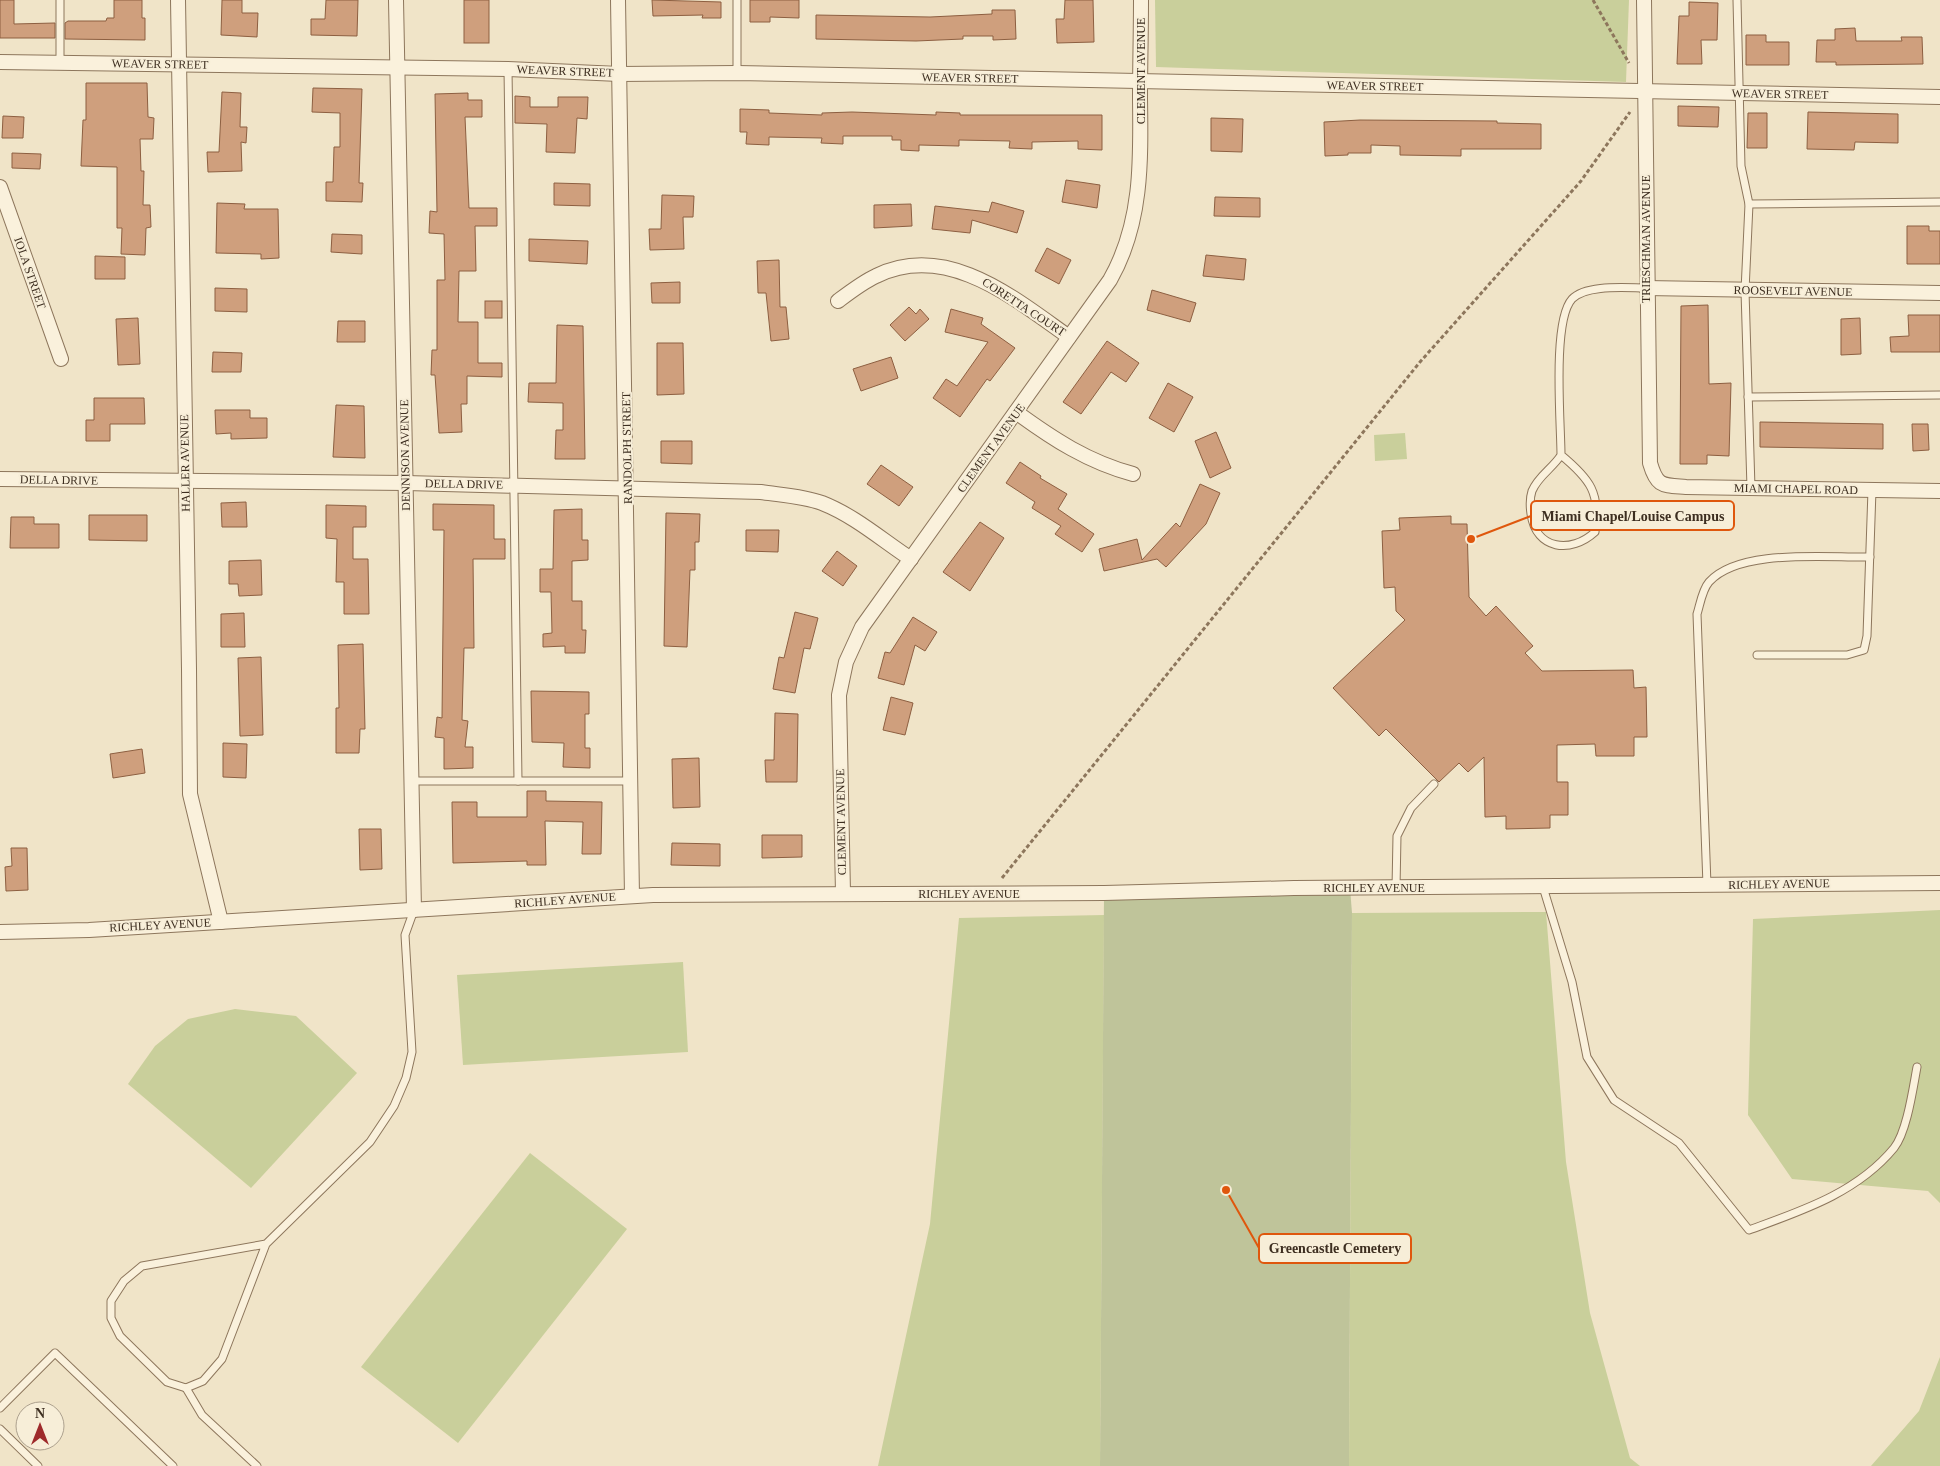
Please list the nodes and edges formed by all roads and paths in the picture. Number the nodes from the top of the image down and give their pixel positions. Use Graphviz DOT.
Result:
graph roads {
  1 [pos="60,0"];
  2 [pos="178,0"];
  3 [pos="396,0"];
  4 [pos="618,0"];
  5 [pos="736,0"];
  6 [pos="1140,0"];
  7 [pos="1593,0"];
  8 [pos="1644,0"];
  9 [pos="1737,0"];
  10 [pos="0,62"];
  11 [pos="60,63"];
  12 [pos="179,65"];
  13 [pos="1631,66"];
  14 [pos="397,68"];
  15 [pos="508,69"];
  16 [pos="736,73"];
  17 [pos="619,74"];
  18 [pos="1140,82"];
  19 [pos="1646,91"];
  20 [pos="1738,93"];
  21 [pos="1940,97"];
  22 [pos="0,187"];
  23 [pos="1940,202"];
  24 [pos="1749,204"];
  25 [pos="1646,288"];
  26 [pos="1745,290"];
  27 [pos="1940,293"];
  28 [pos="838,301"];
  29 [pos="1069,337"];
  30 [pos="61,358"];
  31 [pos="1940,395"];
  32 [pos="1748,397"];
  33 [pos="1016,412"];
  34 [pos="1561,455"];
  35 [pos="1132,474"];
  36 [pos="1655,478"];
  37 [pos="0,479"];
  38 [pos="186,480"];
  39 [pos="406,483"];
  40 [pos="512,485"];
  41 [pos="1751,488"];
  42 [pos="627,489"];
  43 [pos="1872,490"];
  44 [pos="1940,491"];
  45 [pos="1870,557"];
  46 [pos="911,559"];
  47 [pos="1758,655"];
  48 [pos="410,781"];
  49 [pos="518,781"];
  50 [pos="631,781"];
  51 [pos="1434,784"];
  52 [pos="1940,883"];
  53 [pos="1708,885"];
  54 [pos="1543,887"];
  55 [pos="1396,888"];
  56 [pos="843,893"];
  57 [pos="989,894"];
  58 [pos="632,896"];
  59 [pos="414,910"];
  60 [pos="221,922"];
  61 [pos="0,932"];
  62 [pos="1917,1067"];
  63 [pos="266,1244"];
  64 [pos="186,1388"];
  65 [pos="0,1408"];
  66 [pos="0,1429"];
  67 [pos="38,1466"];
  68 [pos="173,1466"];
  69 [pos="257,1466"];
  1 -- 11 [label="lane"];
  2 -- 12 [label="street, HALLER AVENUE"];
  3 -- 14 [label="street, DENNISON AVENUE"];
  4 -- 17 [label="street, RANDOLPH STREET"];
  5 -- 16 [label="lane"];
  6 -- 18 [label="street, CLEMENT AVENUE"];
  7 -- 13 [label="path"];
  8 -- 19 [label="street, TRIESCHMAN AVENUE"];
  9 -- 20 [label="lane"];
  10 -- 11 [label="street, WEAVER STREET"];
  11 -- 12 [label="street, WEAVER STREET"];
  12 -- 14 [label="street, WEAVER STREET"];
  12 -- 38 [label="street, HALLER AVENUE"];
  14 -- 15 [label="street, WEAVER STREET"];
  14 -- 39 [label="street, DENNISON AVENUE"];
  15 -- 17 [label="street, WEAVER STREET"];
  15 -- 40 [label="lane"];
  16 -- 17 [label="street, WEAVER STREET"];
  16 -- 18 [label="street, WEAVER STREET"];
  17 -- 42 [label="street, RANDOLPH STREET"];
  18 -- 19 [label="street, WEAVER STREET"];
  18 -- 29 [label="street, CLEMENT AVENUE"];
  19 -- 20 [label="street, WEAVER STREET"];
  19 -- 25 [label="street, TRIESCHMAN AVENUE"];
  19 -- 57 [label="path"];
  20 -- 21 [label="street, WEAVER STREET"];
  20 -- 24 [label="lane"];
  22 -- 30 [label="street, IOLA STREET"];
  23 -- 24 [label="lane"];
  24 -- 26 [label="lane"];
  25 -- 26 [label="street, ROOSEVELT AVENUE"];
  25 -- 34 [label="lane"];
  25 -- 36 [label="street, TRIESCHMAN AVENUE"];
  26 -- 27 [label="street, ROOSEVELT AVENUE"];
  26 -- 32 [label="lane"];
  28 -- 29 [label="street, CORETTA COURT"];
  29 -- 33 [label="street, CLEMENT AVENUE"];
  31 -- 32 [label="lane"];
  32 -- 41 [label="lane"];
  33 -- 35 [label="street"];
  33 -- 46 [label="street, CLEMENT AVENUE"];
  34 -- 34 [label="lane"];
  36 -- 41 [label="street, MIAMI CHAPEL ROAD"];
  37 -- 38 [label="street, DELLA DRIVE"];
  38 -- 39 [label="street, DELLA DRIVE"];
  38 -- 60 [label="street, HALLER AVENUE"];
  39 -- 40 [label="street, DELLA DRIVE"];
  39 -- 48 [label="street, DENNISON AVENUE"];
  40 -- 42 [label="street, DELLA DRIVE"];
  40 -- 49 [label="lane"];
  41 -- 43 [label="street, MIAMI CHAPEL ROAD"];
  42 -- 46 [label="street, DELLA DRIVE"];
  42 -- 50 [label="street, RANDOLPH STREET"];
  43 -- 44 [label="street, MIAMI CHAPEL ROAD"];
  43 -- 45 [label="lane"];
  45 -- 47 [label="lane"];
  45 -- 53 [label="lane"];
  46 -- 56 [label="street, CLEMENT AVENUE"];
  48 -- 49 [label="lane"];
  48 -- 59 [label="street, DENNISON AVENUE"];
  49 -- 50 [label="lane"];
  50 -- 58 [label="street, RANDOLPH STREET"];
  51 -- 55 [label="lane"];
  52 -- 53 [label="street, RICHLEY AVENUE"];
  53 -- 54 [label="street, RICHLEY AVENUE"];
  54 -- 55 [label="street, RICHLEY AVENUE"];
  54 -- 62 [label="lane"];
  55 -- 57 [label="street, RICHLEY AVENUE"];
  56 -- 57 [label="street, RICHLEY AVENUE"];
  56 -- 58 [label="street, RICHLEY AVENUE"];
  58 -- 59 [label="street, RICHLEY AVENUE"];
  59 -- 60 [label="street, RICHLEY AVENUE"];
  59 -- 63 [label="lane"];
  60 -- 61 [label="street, RICHLEY AVENUE"];
  63 -- 64 [label="lane"];
  63 -- 64 [label="lane"];
  64 -- 69 [label="lane"];
  65 -- 68 [label="lane"];
  66 -- 67 [label="lane"];
}
